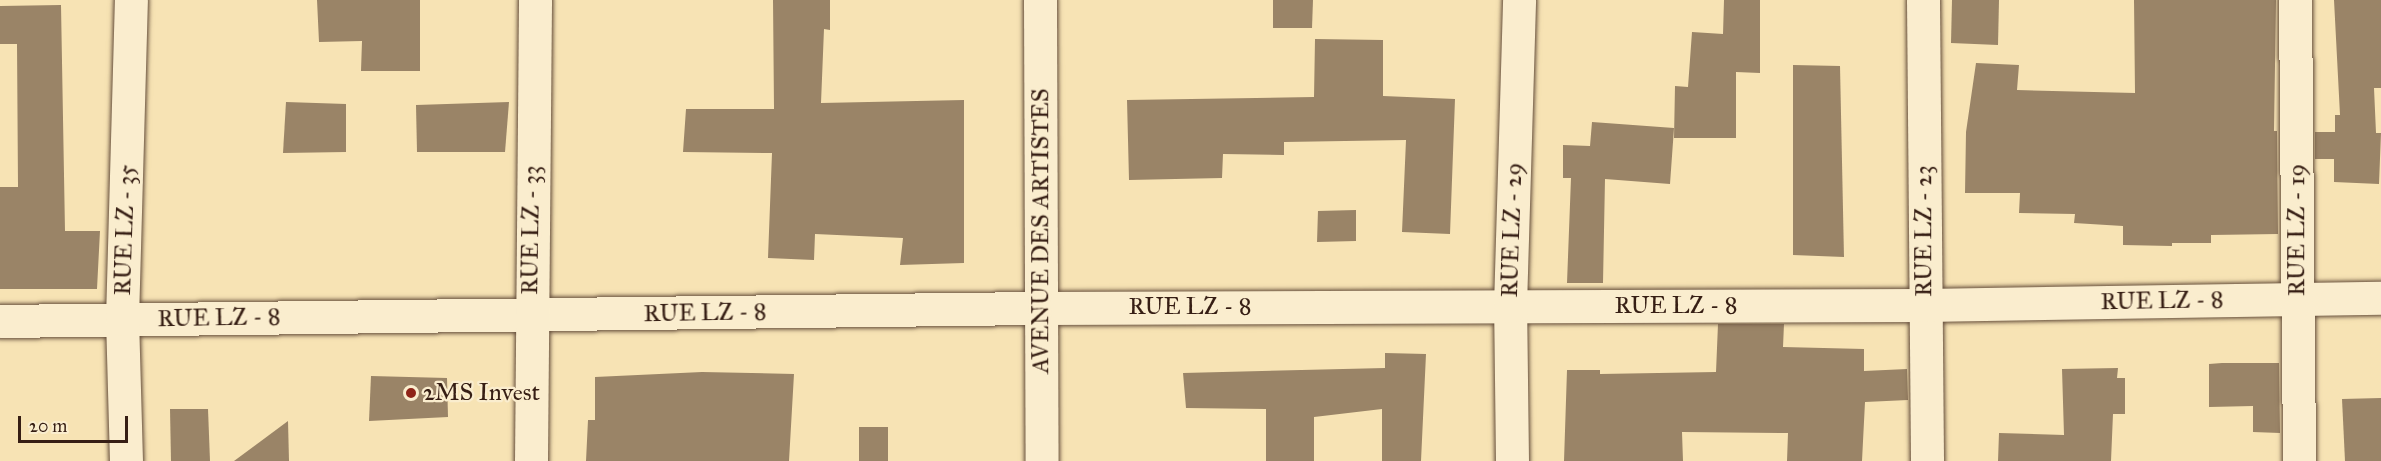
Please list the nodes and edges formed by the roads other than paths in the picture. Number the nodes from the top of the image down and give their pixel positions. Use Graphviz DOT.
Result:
graph roads {
  1 [pos="131,0"];
  2 [pos="535,0"];
  3 [pos="1040,0"];
  4 [pos="1519,0"];
  5 [pos="1923,0"];
  6 [pos="2295,0"];
  7 [pos="2381,298"];
  8 [pos="2297,299"];
  9 [pos="1924,305"];
  10 [pos="1510,306"];
  11 [pos="1041,308"];
  12 [pos="530,315"];
  13 [pos="122,320"];
  14 [pos="0,321"];
  15 [pos="126,461"];
  16 [pos="531,461"];
  17 [pos="1042,461"];
  18 [pos="1512,461"];
  19 [pos="1927,461"];
  20 [pos="2299,461"];
  1 -- 13 [label="street, RUE LZ - 35"];
  2 -- 12 [label="street, RUE LZ - 33"];
  3 -- 11 [label="street, AVENUE DES ARTISTES"];
  4 -- 10 [label="street, RUE LZ - 29"];
  5 -- 9 [label="street, RUE LZ - 23"];
  6 -- 8 [label="street, RUE LZ - 19"];
  7 -- 8 [label="street, RUE LZ - 8"];
  8 -- 9 [label="street, RUE LZ - 8"];
  8 -- 20 [label="street, RUE LZ - 19"];
  9 -- 10 [label="street, RUE LZ - 8"];
  9 -- 19 [label="street, RUE LZ - 23"];
  10 -- 11 [label="street, RUE LZ - 8"];
  10 -- 18 [label="street, RUE LZ - 29"];
  11 -- 12 [label="street, RUE LZ - 8"];
  11 -- 17 [label="street, AVENUE DES ARTISTES"];
  12 -- 13 [label="street, RUE LZ - 8"];
  12 -- 16 [label="street, RUE LZ - 33"];
  13 -- 14 [label="street, RUE LZ - 8"];
  13 -- 15 [label="street, RUE LZ - 35"];
}
